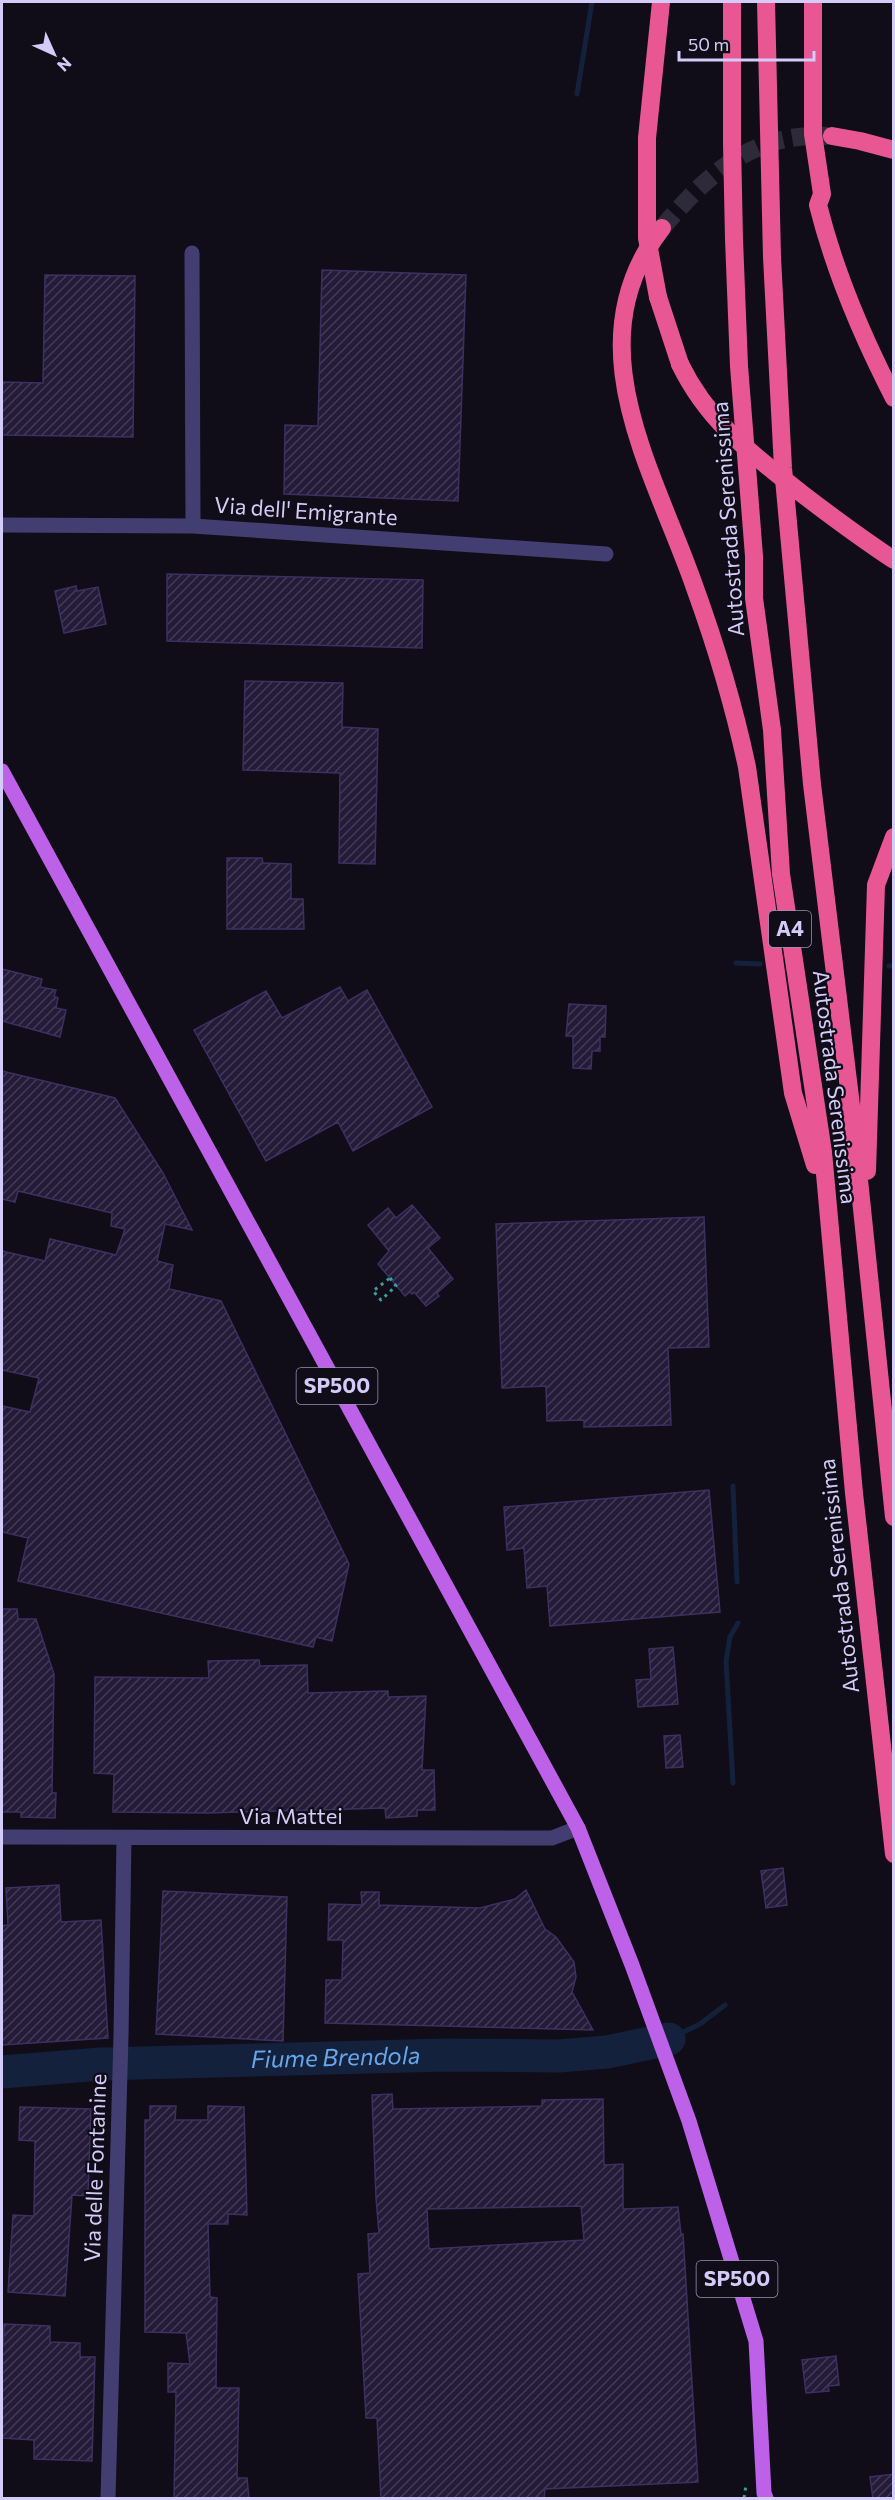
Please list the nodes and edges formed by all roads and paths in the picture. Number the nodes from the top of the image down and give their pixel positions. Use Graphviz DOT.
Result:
graph roads {
  1 [pos="661,2"];
  2 [pos="732,2"];
  3 [pos="766,2"];
  4 [pos="813,2"];
  5 [pos="832,136"];
  6 [pos="894,150"];
  7 [pos="662,228"];
  8 [pos="192,253"];
  9 [pos="894,398"];
  10 [pos="2,525"];
  11 [pos="193,526"];
  12 [pos="606,554"];
  13 [pos="894,560"];
  14 [pos="2,771"];
  15 [pos="894,837"];
  16 [pos="827,1204"];
  17 [pos="864,1224"];
  18 [pos="373,1291"];
  19 [pos="894,1517"];
  20 [pos="578,1828"];
  21 [pos="2,1837"];
  22 [pos="124,1839"];
  23 [pos="894,1854"];
  24 [pos="764,2497"];
  25 [pos="108,2499"];
  1 -- 13 [label="highway, bridge"];
  2 -- 16 [label="highway, Autostrada Serenissima / A4"];
  3 -- 17 [label="highway, Autostrada Serenissima / A4"];
  4 -- 9 [label="highway"];
  5 -- 6 [label="highway"];
  7 -- 16 [label="highway"];
  8 -- 11 [label="street"];
  10 -- 11 [label="street, Via dell' Emigrante"];
  11 -- 12 [label="street, Via dell' Emigrante"];
  14 -- 20 [label="main road, SP500"];
  15 -- 17 [label="highway"];
  16 -- 23 [label="highway, Autostrada Serenissima / A4"];
  17 -- 19 [label="highway, Autostrada Serenissima / A4"];
  18 -- 18 [label="path"];
  20 -- 22 [label="street, Via Mattei"];
  20 -- 24 [label="main road, SP500"];
  21 -- 22 [label="street, Via Mattei"];
  22 -- 25 [label="street, Via delle Fontanine"];
}
